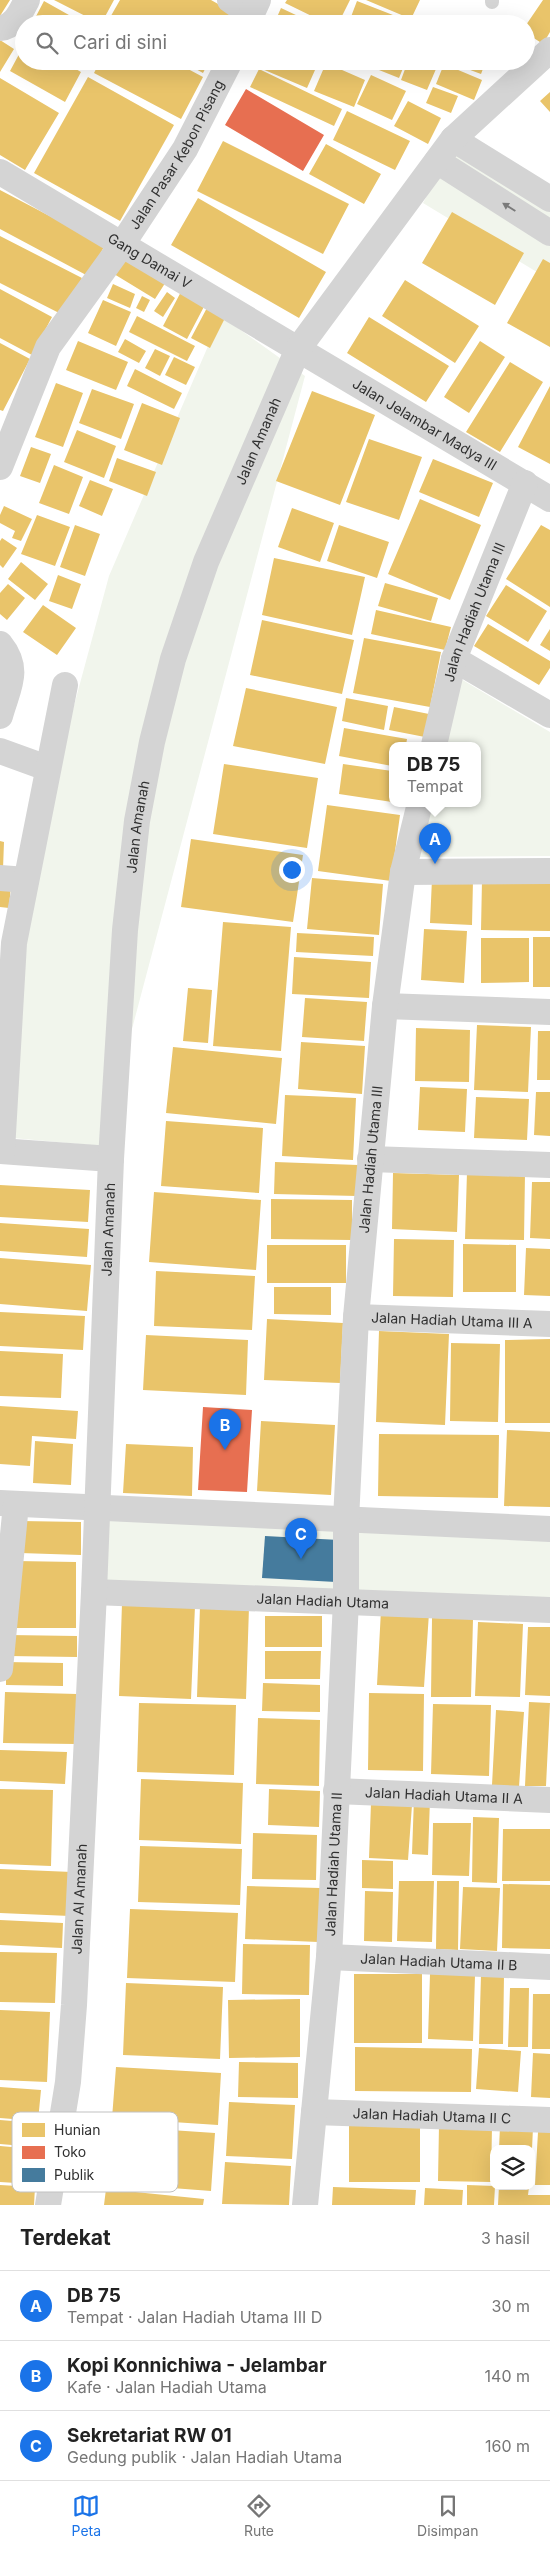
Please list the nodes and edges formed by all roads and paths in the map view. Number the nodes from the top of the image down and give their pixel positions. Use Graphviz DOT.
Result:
graph roads {
  1 [pos="27,0"];
  2 [pos="230,0"];
  3 [pos="252,13"];
  4 [pos="19,15"];
  5 [pos="15,20"];
  6 [pos="0,28"];
  7 [pos="550,50"];
  8 [pos="535,64"];
  9 [pos="225,70"];
  10 [pos="528,70"];
  11 [pos="453,139"];
  12 [pos="437,161"];
  13 [pos="0,172"];
  14 [pos="550,199"];
  15 [pos="550,233"];
  16 [pos="121,246"];
  17 [pos="298,349"];
  18 [pos="0,467"];
  19 [pos="525,484"];
  20 [pos="550,500"];
  21 [pos="0,644"];
  22 [pos="454,659"];
  23 [pos="64,684"];
  24 [pos="550,715"];
  25 [pos="0,716"];
  26 [pos="435,742"];
  27 [pos="0,751"];
  28 [pos="47,768"];
  29 [pos="419,807"];
  30 [pos="550,871"];
  31 [pos="403,872"];
  32 [pos="0,878"];
  33 [pos="26,880"];
  34 [pos="385,1006"];
  35 [pos="550,1012"];
  36 [pos="1,1151"];
  37 [pos="111,1159"];
  38 [pos="370,1159"];
  39 [pos="550,1165"];
  40 [pos="356,1317"];
  41 [pos="550,1324"];
  42 [pos="8,1503"];
  43 [pos="97,1507"];
  44 [pos="346,1520"];
  45 [pos="550,1529"];
  46 [pos="94,1592"];
  47 [pos="346,1601"];
  48 [pos="550,1610"];
  49 [pos="0,1669"];
  50 [pos="336,1791"];
  51 [pos="550,1800"];
  52 [pos="329,1957"];
  53 [pos="550,1967"];
  54 [pos="63,2112"];
  55 [pos="314,2112"];
  56 [pos="550,2120"];
  57 [pos="50,2192"];
  58 [pos="48,2205"];
  59 [pos="305,2205"];
  1 -- 4 [label="street"];
  2 -- 3 [label="street"];
  5 -- 6 [label="street"];
  7 -- 8 [label="street, Jalan Amanah"];
  9 -- 16 [label="street, Jalan Pasar Kebon Pisang"];
  10 -- 11 [label="street, Jalan Amanah"];
  11 -- 12 [label="street, Jalan Amanah"];
  11 -- 14 [label="street"];
  15 -- 12 [label="street, one-way"];
  12 -- 17 [label="street, Jalan Amanah"];
  13 -- 16 [label="street, Gang Damai V"];
  16 -- 17 [label="street, Gang Damai V"];
  16 -- 18 [label="street, Jalan Pasar Kebon Pisang"];
  17 -- 19 [label="street, Jalan Jelambar Madya III"];
  17 -- 37 [label="street, Jalan Amanah"];
  19 -- 20 [label="street, Jalan Jelambar Madya III"];
  19 -- 22 [label="street, Jalan Hadiah Utama III"];
  21 -- 25 [label="street"];
  22 -- 24 [label="street"];
  22 -- 26 [label="street, Jalan Hadiah Utama III"];
  23 -- 28 [label="street"];
  27 -- 28 [label="street"];
  28 -- 33 [label="street"];
  29 -- 31 [label="street, Jalan Hadiah Utama III"];
  30 -- 31 [label="street"];
  31 -- 34 [label="street, Jalan Hadiah Utama III"];
  32 -- 33 [label="street"];
  33 -- 36 [label="street"];
  34 -- 35 [label="street"];
  34 -- 38 [label="street, Jalan Hadiah Utama III"];
  36 -- 37 [label="street"];
  37 -- 43 [label="street, Jalan Amanah"];
  38 -- 39 [label="street"];
  38 -- 40 [label="street, Jalan Hadiah Utama III"];
  40 -- 41 [label="street, Jalan Hadiah Utama III A"];
  40 -- 44 [label="street, Jalan Hadiah Utama III"];
  42 -- 43 [label="street"];
  42 -- 49 [label="street"];
  43 -- 44 [label="street"];
  43 -- 46 [label="street, Jalan Amanah"];
  44 -- 45 [label="street"];
  44 -- 47 [label="street, Jalan Hadiah Utama II"];
  46 -- 47 [label="street, Jalan Hadiah Utama"];
  46 -- 54 [label="street, Jalan Al Amanah"];
  47 -- 48 [label="street, Jalan Hadiah Utama"];
  47 -- 50 [label="street, Jalan Hadiah Utama II"];
  50 -- 51 [label="street, Jalan Hadiah Utama II A"];
  50 -- 52 [label="street, Jalan Hadiah Utama II"];
  52 -- 53 [label="street, Jalan Hadiah Utama II B"];
  52 -- 55 [label="street, Jalan Hadiah Utama II"];
  55 -- 56 [label="street, Jalan Hadiah Utama II C"];
  55 -- 59 [label="street, Jalan Hadiah Utama II"];
  57 -- 58 [label="street, Jalan Al Amanah"];
}
